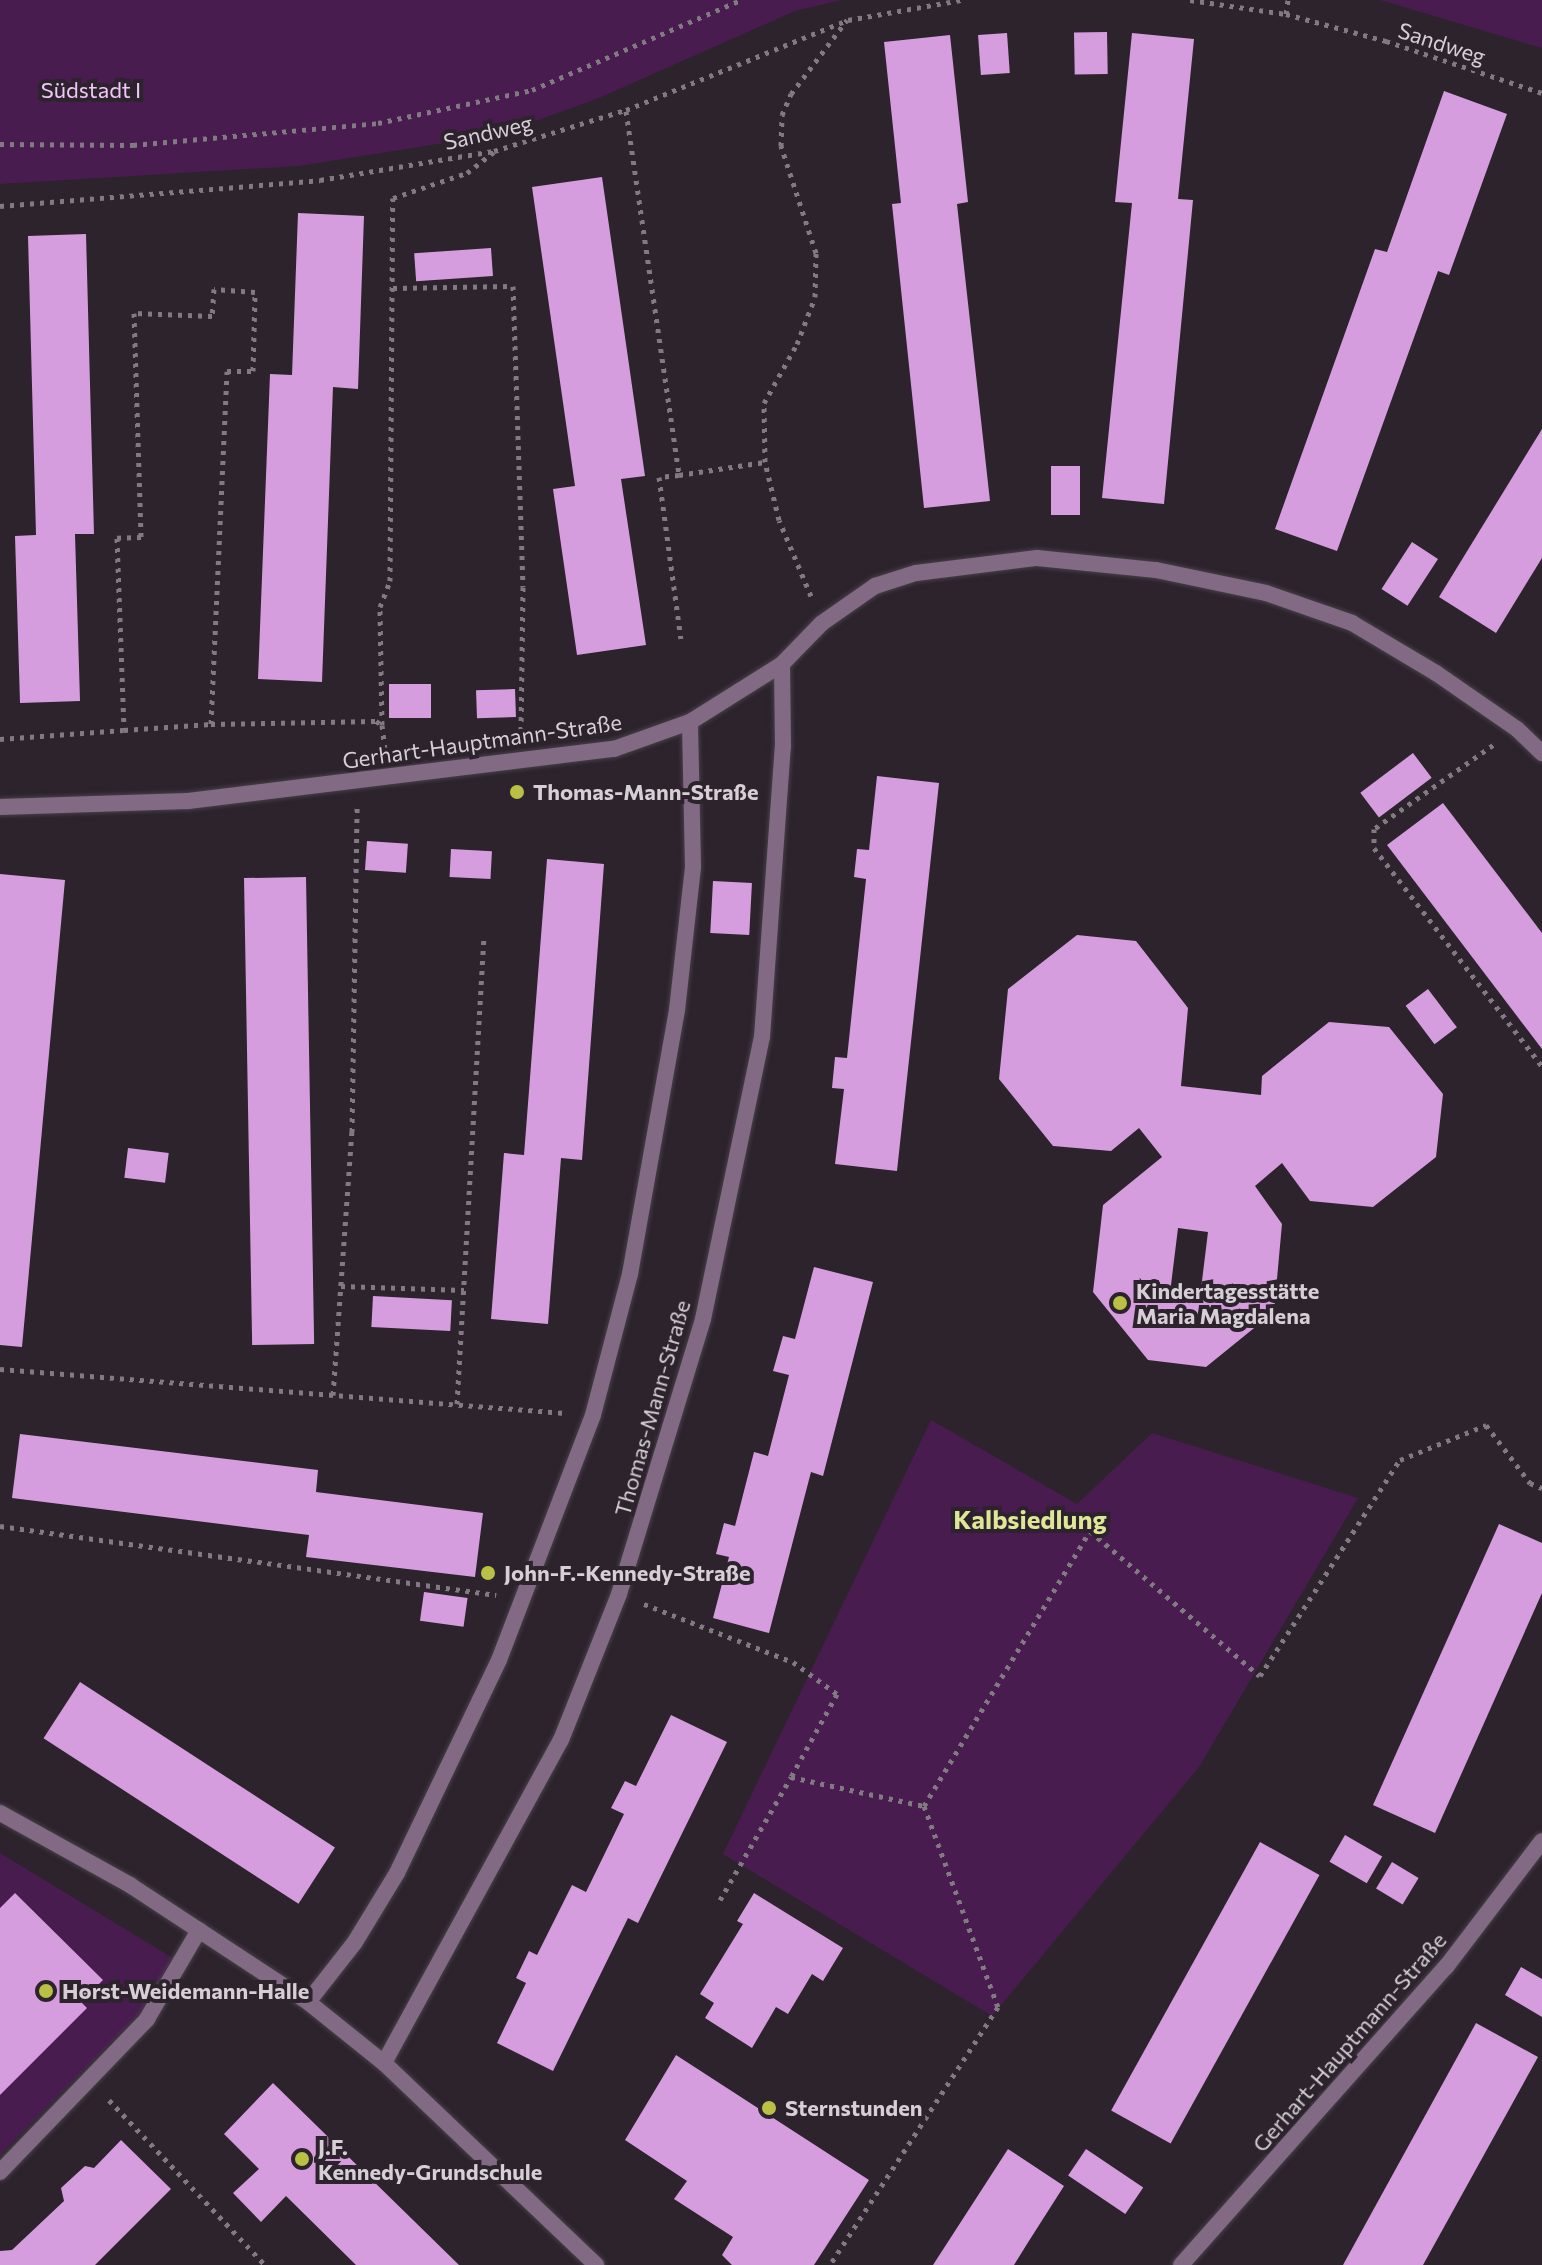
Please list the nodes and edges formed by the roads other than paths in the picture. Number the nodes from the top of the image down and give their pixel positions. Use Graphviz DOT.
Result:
graph roads {
  1 [pos="782,664"];
  2 [pos="690,722"];
  3 [pos="1542,753"];
  4 [pos="0,807"];
  5 [pos="0,1813"];
  6 [pos="1542,1841"];
  7 [pos="199,1930"];
  8 [pos="308,2002"];
  9 [pos="384,2063"];
  10 [pos="0,2172"];
  11 [pos="596,2265"];
  12 [pos="1181,2265"];
  1 -- 2 [label="street, Gerhart-Hauptmann-Straße"];
  1 -- 3 [label="street, Gerhart-Hauptmann-Straße"];
  1 -- 9 [label="street, Thomas-Mann-Straße"];
  2 -- 4 [label="street, Gerhart-Hauptmann-Straße"];
  2 -- 8 [label="street"];
  5 -- 7 [label="street"];
  6 -- 12 [label="street, Gerhart-Hauptmann-Straße"];
  7 -- 8 [label="street"];
  7 -- 10 [label="street"];
  8 -- 9 [label="street"];
  9 -- 11 [label="street"];
}
